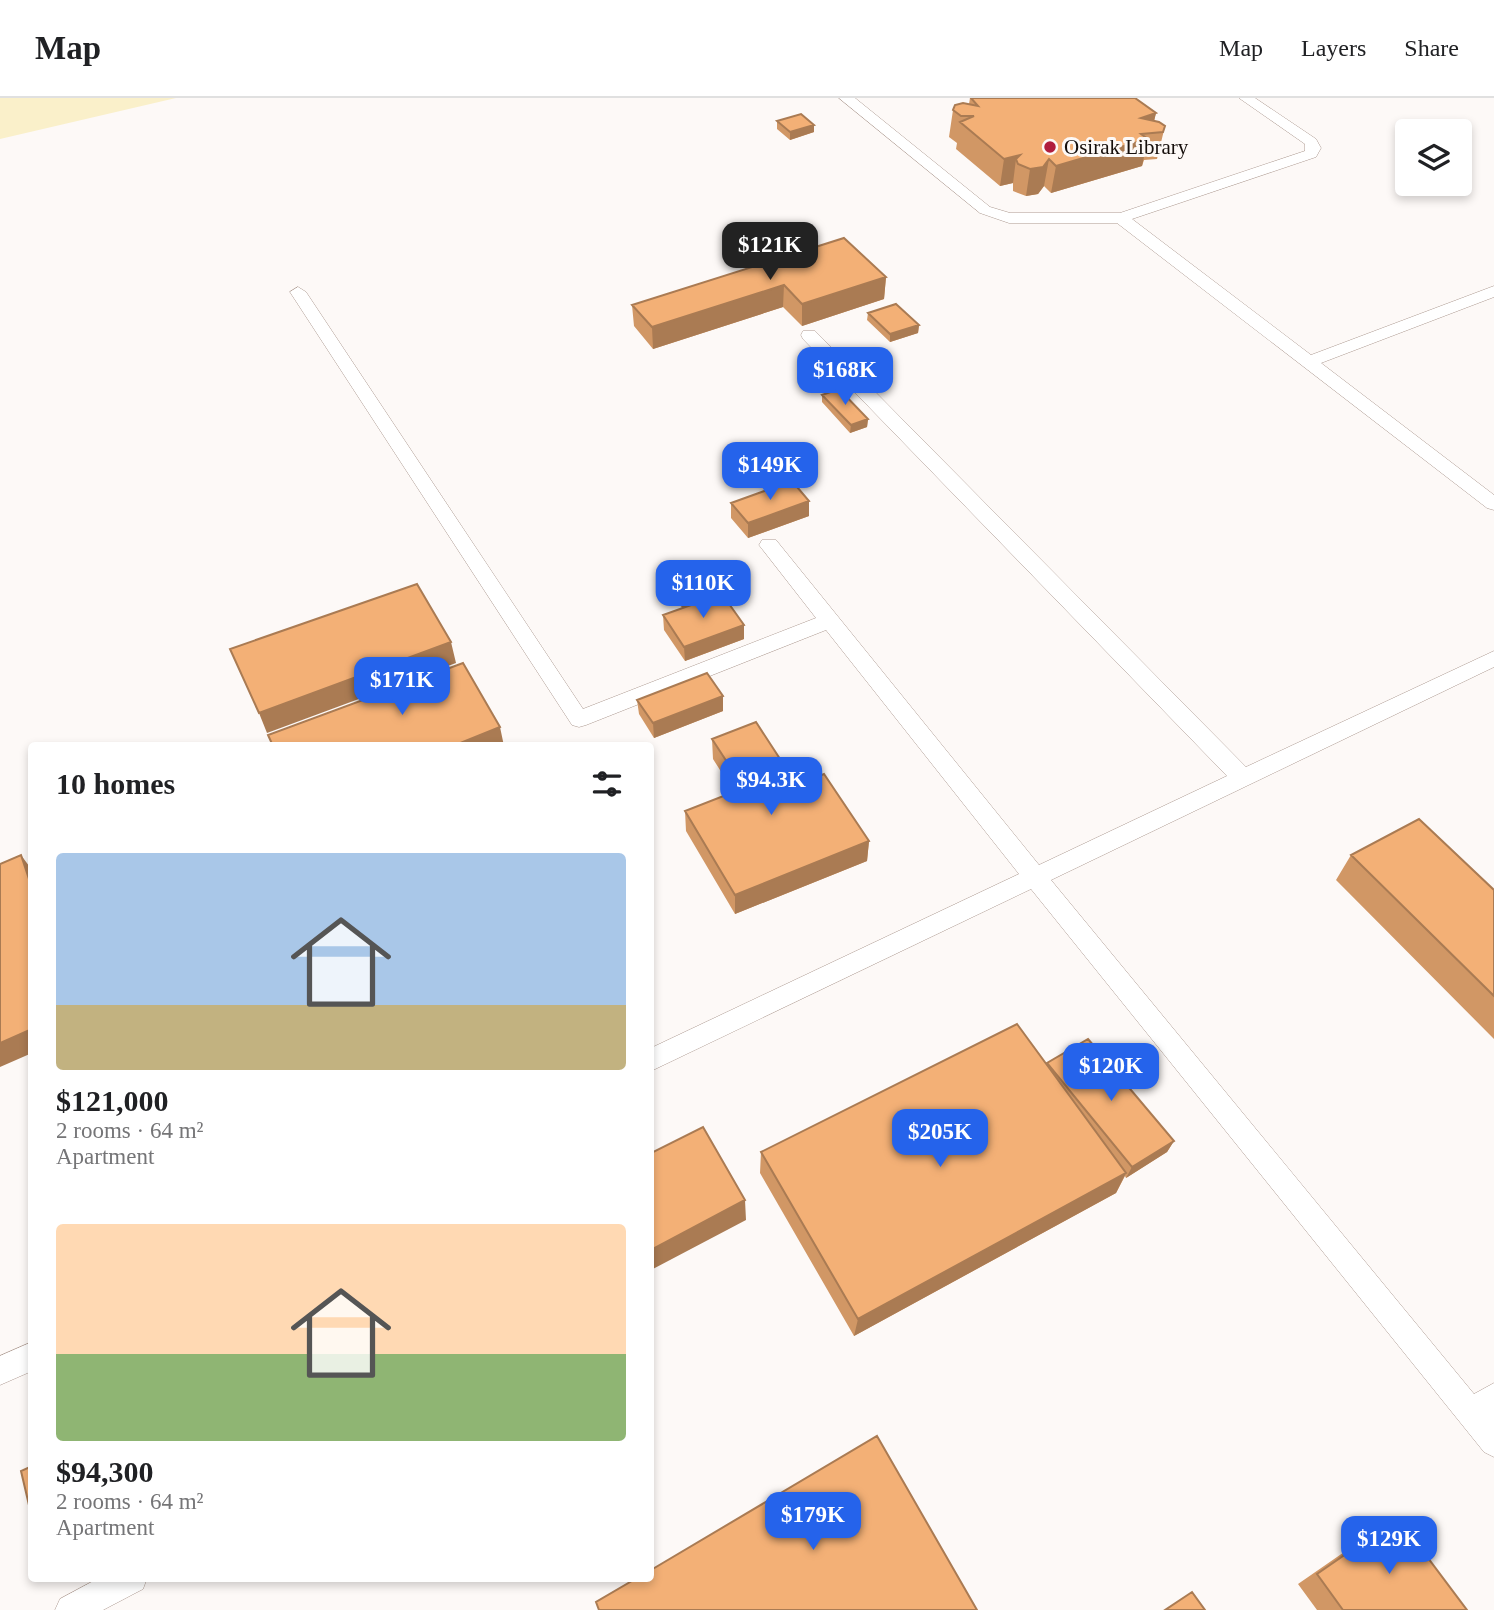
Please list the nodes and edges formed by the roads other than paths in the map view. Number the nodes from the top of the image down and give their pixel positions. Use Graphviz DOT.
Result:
graph roads {
  1 [pos="846,98"];
  2 [pos="1246,98"];
  3 [pos="1121,218"];
  4 [pos="1494,291"];
  5 [pos="298,292"];
  6 [pos="809,335"];
  7 [pos="1309,362"];
  8 [pos="1494,504"];
  9 [pos="769,545"];
  10 [pos="830,621"];
  11 [pos="1494,658"];
  12 [pos="1243,778"];
  13 [pos="1035,877"];
  14 [pos="654,1059"];
  15 [pos="28,1358"];
  16 [pos="0,1371"];
  17 [pos="1482,1406"];
  18 [pos="1494,1442"];
  19 [pos="124,1582"];
  20 [pos="71,1610"];
  1 -- 3 [label="lane"];
  2 -- 3 [label="lane"];
  3 -- 7 [label="lane"];
  4 -- 7 [label="lane"];
  5 -- 10 [label="lane"];
  6 -- 12 [label="lane"];
  7 -- 8 [label="lane"];
  9 -- 10 [label="lane"];
  10 -- 13 [label="lane"];
  11 -- 12 [label="lane"];
  12 -- 13 [label="lane"];
  13 -- 14 [label="lane"];
  13 -- 17 [label="lane"];
  15 -- 16 [label="lane"];
  17 -- 18 [label="lane"];
  19 -- 20 [label="lane"];
}
